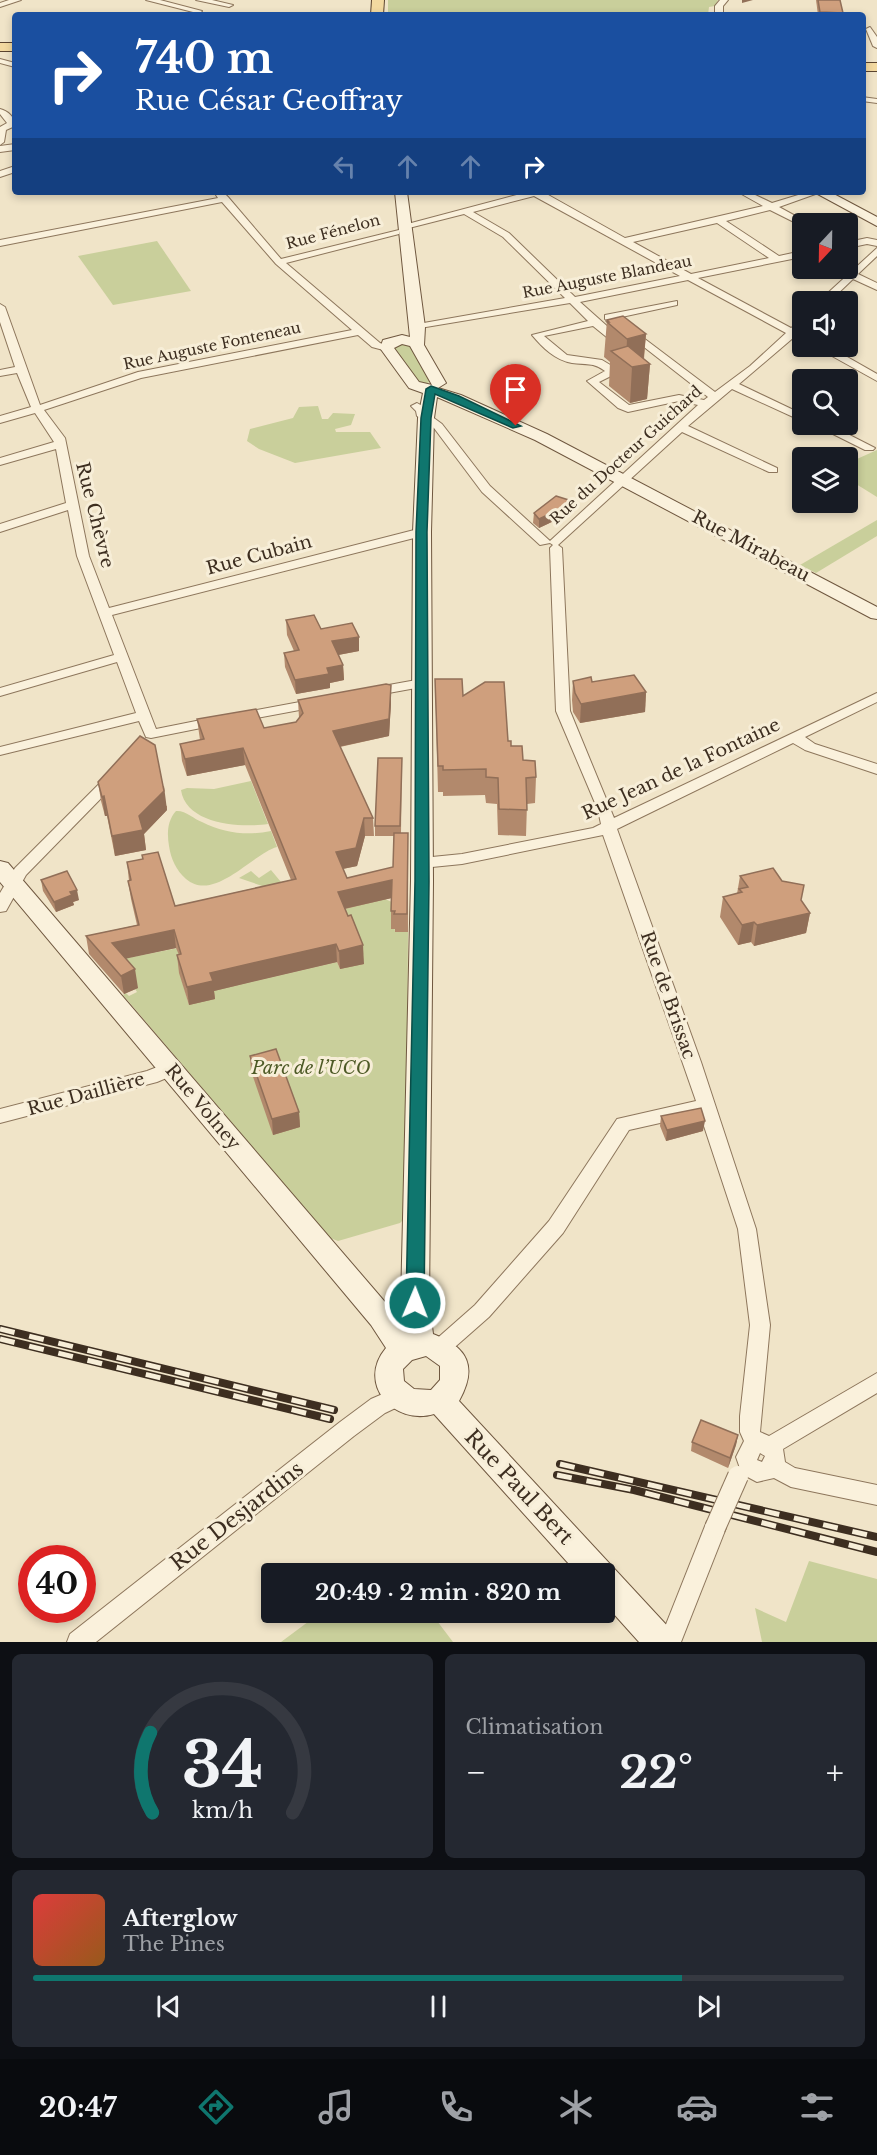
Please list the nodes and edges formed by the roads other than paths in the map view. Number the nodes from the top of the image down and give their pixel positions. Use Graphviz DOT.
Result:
graph roads {
  1 [pos="17,0"];
  2 [pos="150,0"];
  3 [pos="200,0"];
  4 [pos="229,2"];
  5 [pos="0,4"];
  6 [pos="197,12"];
  7 [pos="870,29"];
  8 [pos="877,46"];
  9 [pos="0,111"];
  10 [pos="12,123"];
  11 [pos="12,126"];
  12 [pos="0,141"];
  13 [pos="0,148"];
  14 [pos="0,157"];
  15 [pos="392,195"];
  16 [pos="401,195"];
  17 [pos="530,195"];
  18 [pos="541,195"];
  19 [pos="747,195"];
  20 [pos="808,195"];
  21 [pos="825,195"];
  22 [pos="222,196"];
  23 [pos="767,206"];
  24 [pos="467,212"];
  25 [pos="792,216"];
  26 [pos="717,219"];
  27 [pos="877,222"];
  28 [pos="400,229"];
  29 [pos="626,242"];
  30 [pos="0,243"];
  31 [pos="858,243"];
  32 [pos="877,243"];
  33 [pos="877,251"];
  34 [pos="792,256"];
  35 [pos="778,259"];
  36 [pos="279,262"];
  37 [pos="858,269"];
  38 [pos="689,277"];
  39 [pos="858,278"];
  40 [pos="847,279"];
  41 [pos="877,287"];
  42 [pos="834,291"];
  43 [pos="571,300"];
  44 [pos="673,303"];
  45 [pos="0,307"];
  46 [pos="595,322"];
  47 [pos="418,327"];
  48 [pos="360,331"];
  49 [pos="792,333"];
  50 [pos="614,338"];
  51 [pos="792,340"];
  52 [pos="392,344"];
  53 [pos="417,345"];
  54 [pos="839,357"];
  55 [pos="21,369"];
  56 [pos="0,373"];
  57 [pos="877,378"];
  58 [pos="413,384"];
  59 [pos="732,385"];
  60 [pos="435,386"];
  61 [pos="710,400"];
  62 [pos="37,409"];
  63 [pos="792,413"];
  64 [pos="423,419"];
  65 [pos="0,420"];
  66 [pos="681,427"];
  67 [pos="842,435"];
  68 [pos="60,444"];
  69 [pos="870,448"];
  70 [pos="424,455"];
  71 [pos="0,462"];
  72 [pos="773,470"];
  73 [pos="624,480"];
  74 [pos="74,504"];
  75 [pos="0,528"];
  76 [pos="422,532"];
  77 [pos="552,544"];
  78 [pos="105,614"];
  79 [pos="877,614"];
  80 [pos="122,657"];
  81 [pos="422,683"];
  82 [pos="0,692"];
  83 [pos="354,696"];
  84 [pos="877,697"];
  85 [pos="331,700"];
  86 [pos="144,715"];
  87 [pos="151,734"];
  88 [pos="794,737"];
  89 [pos="139,749"];
  90 [pos="0,751"];
  91 [pos="124,766"];
  92 [pos="877,769"];
  93 [pos="610,826"];
  94 [pos="422,863"];
  95 [pos="7,876"];
  96 [pos="0,907"];
  97 [pos="170,1069"];
  98 [pos="707,1106"];
  99 [pos="0,1116"];
  100 [pos="421,1347"];
  101 [pos="877,1382"];
  102 [pos="399,1396"];
  103 [pos="440,1400"];
  104 [pos="767,1453"];
  105 [pos="877,1495"];
  106 [pos="589,1563"];
  107 [pos="615,1592"];
  108 [pos="78,1642"];
  109 [pos="662,1642"];
  110 [pos="670,1642"];
  1 -- 5 [label="street"];
  2 -- 6 [label="street"];
  3 -- 4 [label="street"];
  7 -- 8 [label="street"];
  9 -- 10 [label="street"];
  11 -- 12 [label="street"];
  13 -- 14 [label="street"];
  15 -- 28 [label="street"];
  16 -- 28 [label="street"];
  17 -- 24 [label="street, Rue Fénelon"];
  18 -- 29 [label="street"];
  19 -- 23 [label="street"];
  20 -- 23 [label="street"];
  21 -- 27 [label="street"];
  22 -- 30 [label="street"];
  22 -- 36 [label="street"];
  23 -- 25 [label="street"];
  23 -- 26 [label="street"];
  24 -- 28 [label="street, Rue Fénelon"];
  24 -- 43 [label="street"];
  26 -- 29 [label="street"];
  26 -- 35 [label="street"];
  28 -- 36 [label="street, Rue Fénelon"];
  28 -- 47 [label="street"];
  28 -- 52 [label="street"];
  29 -- 38 [label="street"];
  31 -- 32 [label="street"];
  33 -- 37 [label="street"];
  34 -- 35 [label="street, Rue Auguste Blandeau"];
  35 -- 38 [label="street, Rue Auguste Blandeau"];
  36 -- 48 [label="street"];
  38 -- 43 [label="street, Rue Auguste Blandeau"];
  38 -- 49 [label="street"];
  39 -- 41 [label="street"];
  40 -- 42 [label="street"];
  43 -- 46 [label="street"];
  43 -- 47 [label="street, Rue Auguste Blandeau"];
  44 -- 61 [label="street"];
  45 -- 55 [label="street, Rue Chèvre"];
  46 -- 50 [label="street"];
  46 -- 61 [label="street"];
  47 -- 53 [label="street"];
  48 -- 52 [label="street"];
  48 -- 62 [label="street, Rue Auguste Fonteneau"];
  51 -- 59 [label="street, Rue du Docteur Guichard"];
  52 -- 53 [label="street"];
  52 -- 58 [label="street"];
  53 -- 60 [label="street"];
  54 -- 57 [label="street"];
  55 -- 56 [label="street"];
  55 -- 62 [label="street, Rue Chèvre"];
  58 -- 60 [label="street, Rue Mirabeau"];
  58 -- 64 [label="street"];
  59 -- 61 [label="street, Rue du Docteur Guichard"];
  59 -- 63 [label="street"];
  60 -- 64 [label="street"];
  60 -- 73 [label="street, Rue Mirabeau"];
  61 -- 66 [label="street, Rue du Docteur Guichard"];
  62 -- 65 [label="street, Rue Auguste Fonteneau"];
  62 -- 68 [label="street, Rue Chèvre"];
  64 -- 70 [label="street"];
  64 -- 70 [label="street"];
  64 -- 77 [label="street"];
  66 -- 72 [label="street"];
  66 -- 73 [label="street, Rue du Docteur Guichard"];
  67 -- 69 [label="street"];
  68 -- 71 [label="street"];
  68 -- 74 [label="street, Rue Chèvre"];
  70 -- 76 [label="street"];
  73 -- 77 [label="street, Rue du Docteur Guichard"];
  73 -- 79 [label="street, Rue Mirabeau"];
  74 -- 75 [label="street"];
  74 -- 78 [label="street, Rue Chèvre"];
  76 -- 78 [label="street, Rue Cubain"];
  76 -- 81 [label="street"];
  77 -- 93 [label="street, Rue de Brissac"];
  78 -- 80 [label="street, Rue Chèvre"];
  80 -- 82 [label="street"];
  80 -- 86 [label="street, Rue Chèvre"];
  81 -- 83 [label="street"];
  81 -- 94 [label="street"];
  84 -- 88 [label="street, Rue Jean de la Fontaine"];
  85 -- 87 [label="street"];
  86 -- 87 [label="street, Rue Chèvre"];
  86 -- 90 [label="street"];
  87 -- 89 [label="street"];
  88 -- 92 [label="street"];
  88 -- 93 [label="street, Rue Jean de la Fontaine"];
  91 -- 95 [label="street"];
  93 -- 94 [label="street, Rue Jean de la Fontaine"];
  93 -- 98 [label="street, Rue de Brissac"];
  94 -- 100 [label="street"];
  95 -- 96 [label="street"];
  95 -- 97 [label="street, Rue Volney"];
  97 -- 99 [label="street, Rue Daillière"];
  97 -- 100 [label="street, Rue Volney"];
  98 -- 100 [label="street"];
  98 -- 104 [label="street, Rue de Brissac"];
  100 -- 102 [label="street"];
  100 -- 103 [label="street"];
  101 -- 104 [label="street"];
  102 -- 103 [label="street"];
  102 -- 108 [label="street, Rue Desjardins"];
  103 -- 106 [label="street, Rue Paul Bert"];
  104 -- 105 [label="street"];
  104 -- 110 [label="street, bridge"];
  107 -- 109 [label="street"];
}
